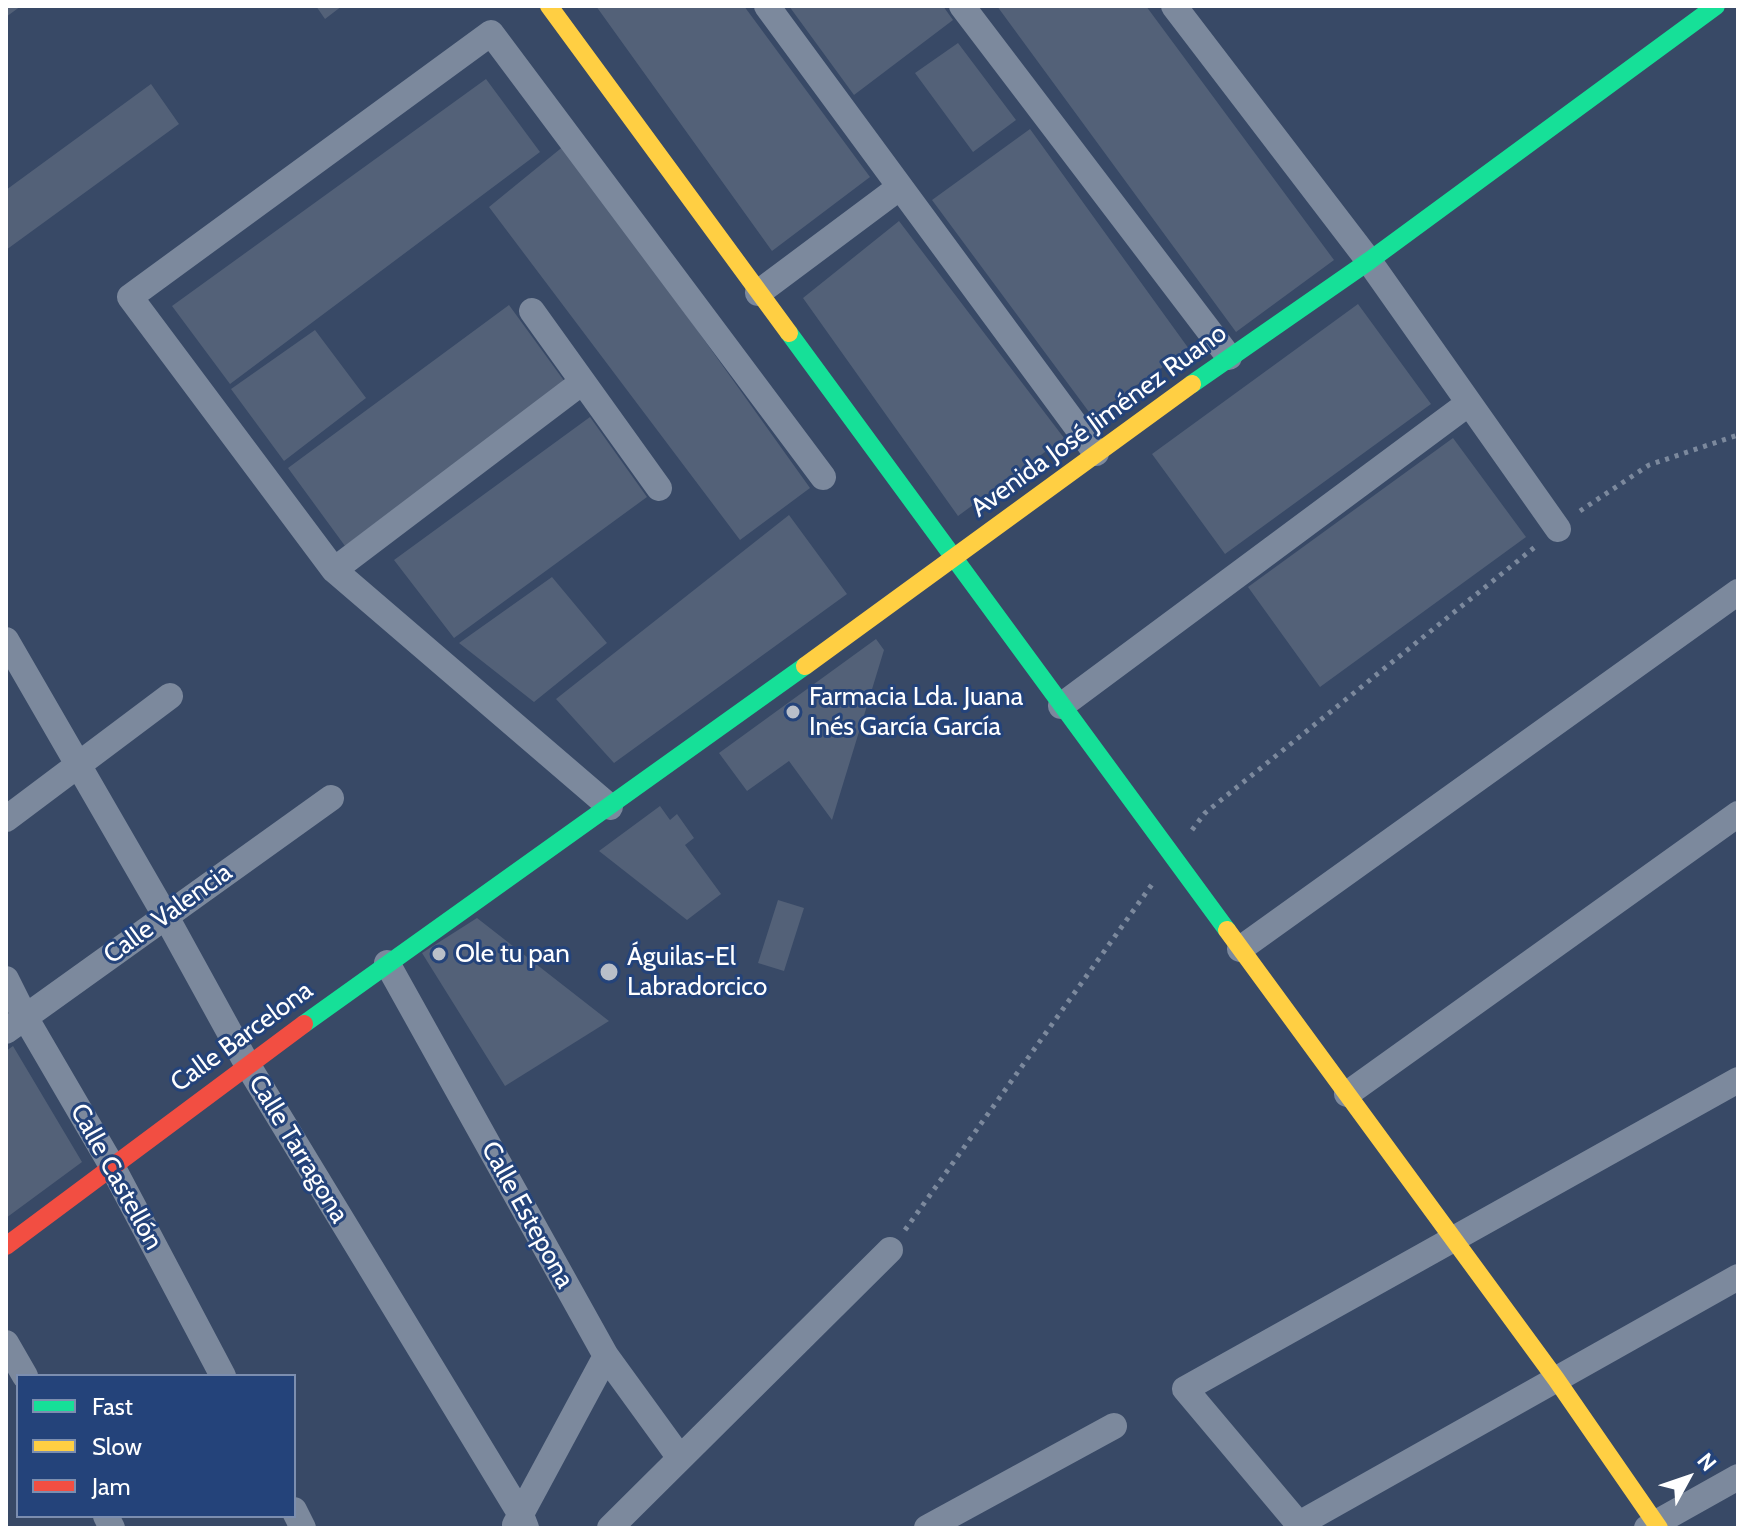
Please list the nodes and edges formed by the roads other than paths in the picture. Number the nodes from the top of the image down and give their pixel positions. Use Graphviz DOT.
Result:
graph roads {
  1 [pos="549,6"];
  2 [pos="767,6"];
  3 [pos="962,6"];
  4 [pos="1174,6"];
  5 [pos="1716,6"];
  6 [pos="900,187"];
  7 [pos="1369,261"];
  8 [pos="758,293"];
  9 [pos="532,311"];
  10 [pos="1229,357"];
  11 [pos="581,383"];
  12 [pos="1469,403"];
  13 [pos="1096,453"];
  14 [pos="823,477"];
  15 [pos="659,488"];
  16 [pos="1558,529"];
  17 [pos="953,560"];
  18 [pos="334,570"];
  19 [pos="1738,592"];
  20 [pos="6,640"];
  21 [pos="170,696"];
  22 [pos="1061,706"];
  23 [pos="80,764"];
  24 [pos="331,798"];
  25 [pos="610,807"];
  26 [pos="1738,814"];
  27 [pos="6,819"];
  28 [pos="512,876"];
  29 [pos="165,915"];
  30 [pos="1240,949"];
  31 [pos="387,963"];
  32 [pos="6,979"];
  33 [pos="15,1024"];
  34 [pos="247,1064"];
  35 [pos="1738,1080"];
  36 [pos="1347,1094"];
  37 [pos="112,1166"];
  38 [pos="1454,1239"];
  39 [pos="6,1246"];
  40 [pos="890,1250"];
  41 [pos="1738,1277"];
  42 [pos="6,1343"];
  43 [pos="606,1356"];
  44 [pos="24,1374"];
  45 [pos="222,1374"];
  46 [pos="1556,1379"];
  47 [pos="1114,1426"];
  48 [pos="680,1458"];
  49 [pos="1738,1477"];
  50 [pos="520,1524"];
  51 [pos="1300,1526"];
  52 [pos="1654,1526"];
  53 [pos="610,1528"];
  54 [pos="927,1528"];
  1 -- 8 [label="street"];
  2 -- 6 [label="street"];
  3 -- 10 [label="street"];
  4 -- 7 [label="street"];
  5 -- 7 [label="street, Avenida José Jiménez Ruano"];
  6 -- 8 [label="street"];
  6 -- 13 [label="street"];
  7 -- 10 [label="street, Avenida José Jiménez Ruano"];
  7 -- 12 [label="street"];
  8 -- 17 [label="street"];
  9 -- 11 [label="street"];
  10 -- 13 [label="street, Avenida José Jiménez Ruano"];
  11 -- 15 [label="street"];
  11 -- 18 [label="street"];
  12 -- 16 [label="street"];
  12 -- 22 [label="street"];
  13 -- 17 [label="street, Avenida José Jiménez Ruano"];
  14 -- 18 [label="street"];
  17 -- 22 [label="street"];
  17 -- 25 [label="street, Avenida José Jiménez Ruano"];
  18 -- 25 [label="street"];
  19 -- 30 [label="street"];
  20 -- 23 [label="street, Calle Tarragona"];
  21 -- 23 [label="street"];
  22 -- 30 [label="street"];
  23 -- 27 [label="street"];
  23 -- 29 [label="street, Calle Tarragona"];
  24 -- 29 [label="street, Calle Valencia"];
  25 -- 28 [label="street, Avenida José Jiménez Ruano"];
  26 -- 36 [label="street"];
  28 -- 31 [label="street, Calle Barcelona"];
  29 -- 33 [label="street, Calle Valencia"];
  29 -- 34 [label="street, Calle Tarragona"];
  30 -- 36 [label="street"];
  31 -- 34 [label="street, Calle Barcelona"];
  31 -- 43 [label="street, Calle Estepona"];
  32 -- 33 [label="street, Calle Castellón"];
  33 -- 37 [label="street, Calle Castellón"];
  34 -- 37 [label="street, Calle Barcelona"];
  34 -- 50 [label="street, Calle Tarragona"];
  35 -- 38 [label="street"];
  36 -- 38 [label="street"];
  37 -- 39 [label="street, Calle Barcelona"];
  37 -- 45 [label="street, Calle Castellón"];
  38 -- 46 [label="street"];
  38 -- 51 [label="street"];
  40 -- 48 [label="street"];
  41 -- 46 [label="street"];
  42 -- 44 [label="street"];
  43 -- 48 [label="street, Calle Estepona"];
  43 -- 50 [label="street"];
  46 -- 51 [label="street"];
  46 -- 52 [label="street"];
  47 -- 54 [label="street"];
  48 -- 53 [label="street"];
  49 -- 52 [label="street"];
}
